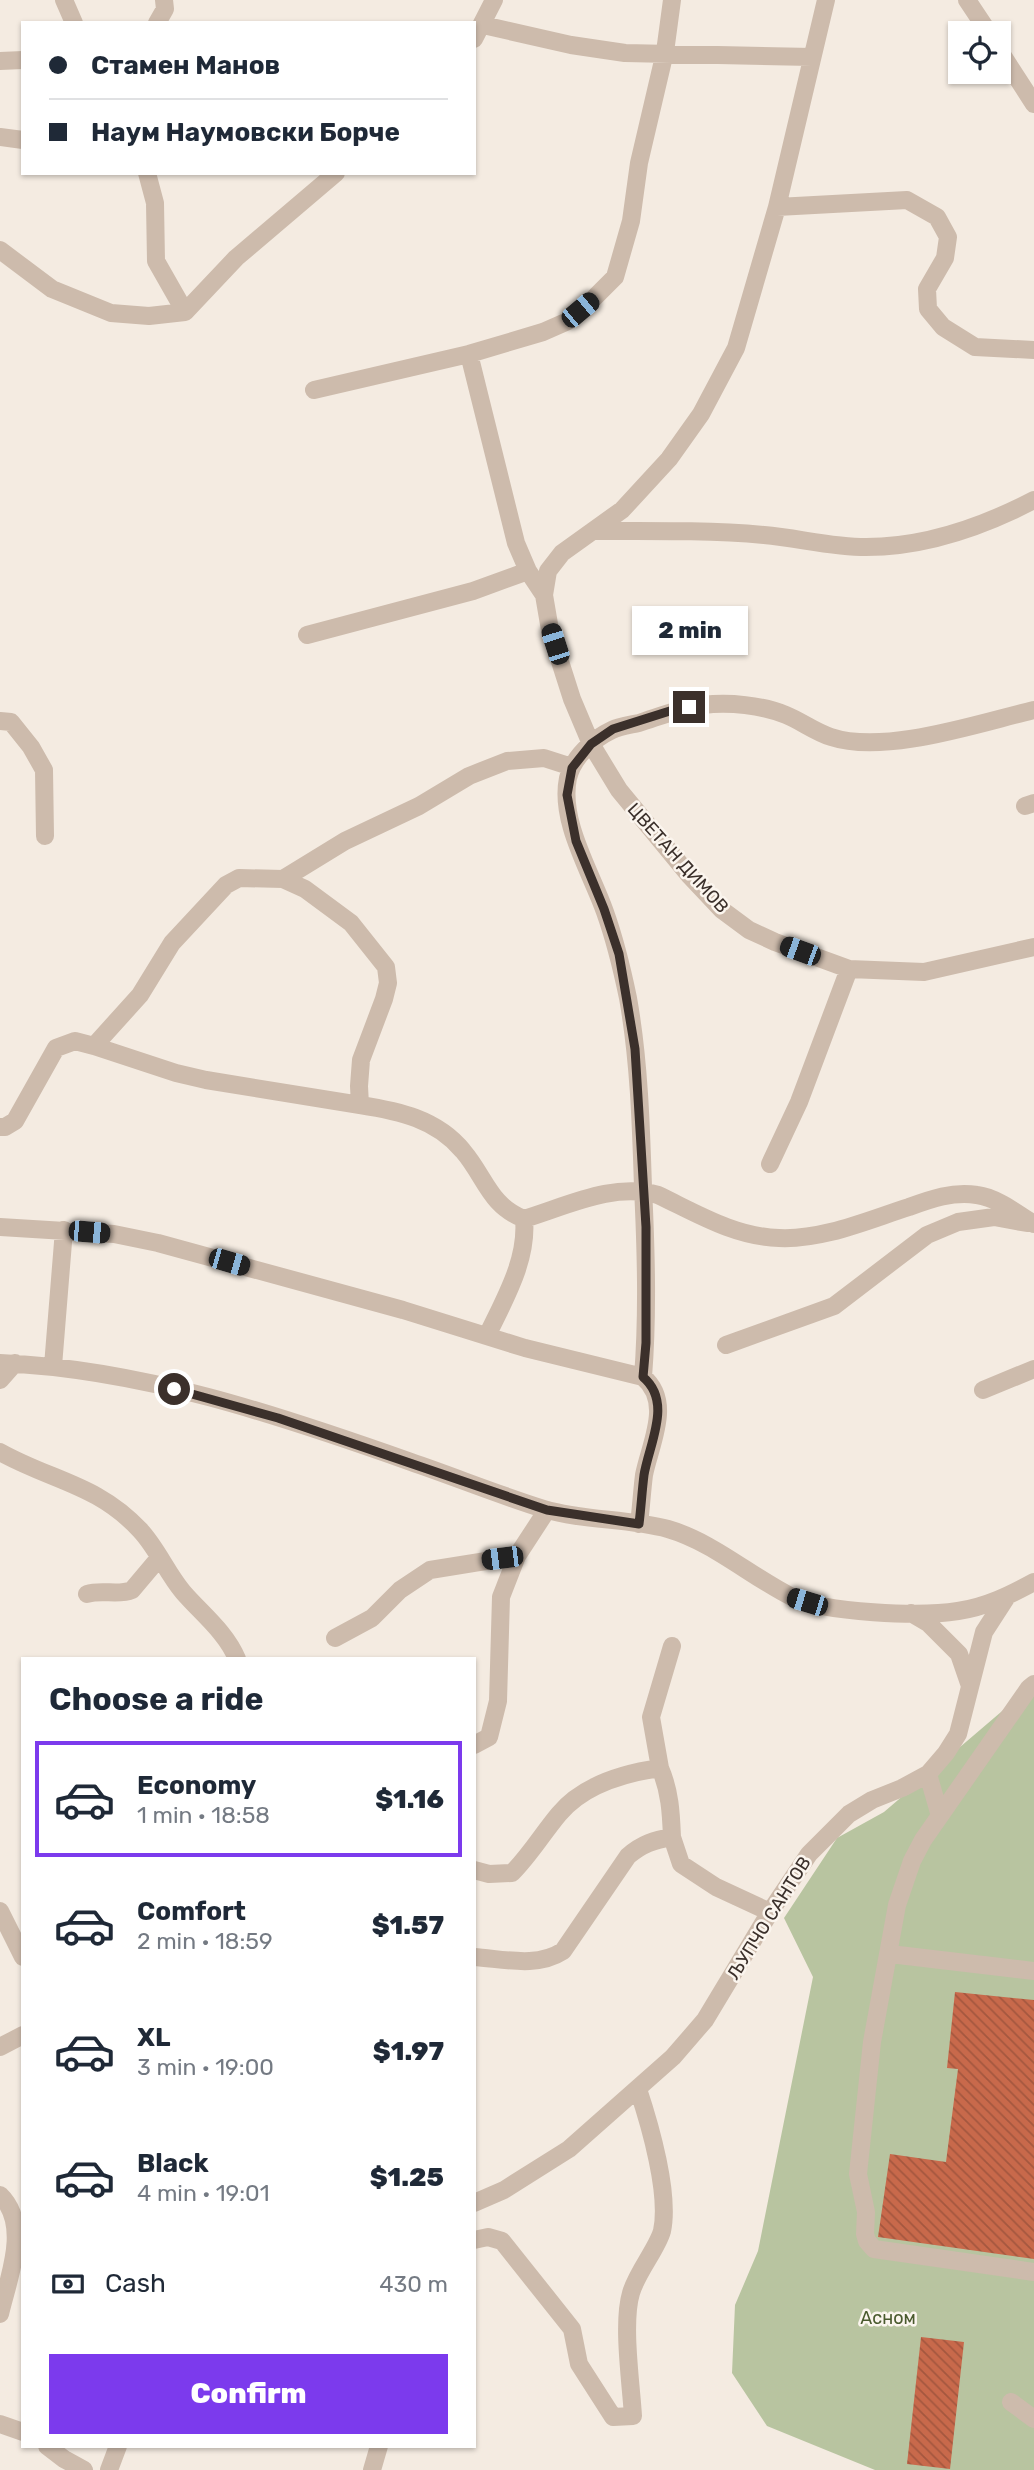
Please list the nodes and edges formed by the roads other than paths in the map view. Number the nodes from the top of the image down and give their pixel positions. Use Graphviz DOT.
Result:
graph roads {
  1 [pos="64,0"];
  2 [pos="164,0"];
  3 [pos="494,0"];
  4 [pos="672,0"];
  5 [pos="826,0"];
  6 [pos="967,0"];
  7 [pos="73,21"];
  8 [pos="158,21"];
  9 [pos="981,21"];
  10 [pos="478,32"];
  11 [pos="665,52"];
  12 [pos="812,57"];
  13 [pos="21,60"];
  14 [pos="0,61"];
  15 [pos="1011,69"];
  16 [pos="1034,104"];
  17 [pos="0,137"];
  18 [pos="21,140"];
  19 [pos="148,175"];
  20 [pos="334,175"];
  21 [pos="777,207"];
  22 [pos="0,250"];
  23 [pos="185,312"];
  24 [pos="1034,350"];
  25 [pos="468,354"];
  26 [pos="314,390"];
  27 [pos="1034,500"];
  28 [pos="593,531"];
  29 [pos="528,571"];
  30 [pos="544,595"];
  31 [pos="307,635"];
  32 [pos="1034,710"];
  33 [pos="0,721"];
  34 [pos="591,744"];
  35 [pos="572,768"];
  36 [pos="45,836"];
  37 [pos="283,879"];
  38 [pos="1034,947"];
  39 [pos="849,969"];
  40 [pos="94,1046"];
  41 [pos="360,1105"];
  42 [pos="0,1127"];
  43 [pos="770,1164"];
  44 [pos="643,1191"];
  45 [pos="524,1219"];
  46 [pos="1034,1224"];
  47 [pos="0,1227"];
  48 [pos="64,1230"];
  49 [pos="487,1336"];
  50 [pos="726,1345"];
  51 [pos="8,1363"];
  52 [pos="53,1366"];
  53 [pos="1034,1369"];
  54 [pos="643,1377"];
  55 [pos="0,1380"];
  56 [pos="983,1390"];
  57 [pos="0,1452"];
  58 [pos="547,1510"];
  59 [pos="639,1524"];
  60 [pos="517,1556"];
  61 [pos="159,1558"];
  62 [pos="1034,1582"];
  63 [pos="87,1594"];
  64 [pos="1006,1598"];
  65 [pos="910,1613"];
  66 [pos="334,1637"];
  67 [pos="672,1646"];
  68 [pos="232,1656"];
  69 [pos="1034,1684"];
  70 [pos="970,1686"];
  71 [pos="476,1744"];
  72 [pos="660,1769"];
  73 [pos="928,1774"];
  74 [pos="940,1816"];
  75 [pos="672,1837"];
  76 [pos="476,1871"];
  77 [pos="0,1912"];
  78 [pos="770,1912"];
  79 [pos="21,1953"];
  80 [pos="890,1954"];
  81 [pos="476,1957"];
  82 [pos="1034,1971"];
  83 [pos="21,2036"];
  84 [pos="0,2047"];
  85 [pos="638,2089"];
  86 [pos="0,2195"];
  87 [pos="476,2202"];
  88 [pos="476,2240"];
  89 [pos="1034,2272"];
  90 [pos="0,2314"];
  91 [pos="1011,2402"];
  92 [pos="1034,2419"];
  93 [pos="0,2424"];
  94 [pos="21,2431"];
  95 [pos="50,2448"];
  96 [pos="117,2448"];
  97 [pos="378,2448"];
  98 [pos="84,2470"];
  99 [pos="109,2470"];
  100 [pos="372,2470"];
  1 -- 7 [label="street"];
  2 -- 8 [label="street"];
  3 -- 10 [label="street"];
  4 -- 11 [label="street"];
  5 -- 12 [label="street"];
  6 -- 9 [label="street"];
  10 -- 11 [label="street"];
  11 -- 12 [label="street"];
  11 -- 25 [label="street"];
  12 -- 21 [label="street"];
  13 -- 14 [label="street"];
  15 -- 16 [label="street"];
  17 -- 18 [label="street"];
  19 -- 23 [label="street"];
  20 -- 23 [label="street"];
  21 -- 24 [label="street"];
  21 -- 28 [label="street"];
  22 -- 23 [label="street"];
  25 -- 26 [label="street"];
  25 -- 29 [label="street"];
  27 -- 28 [label="street"];
  28 -- 30 [label="street"];
  29 -- 30 [label="street"];
  29 -- 31 [label="street"];
  30 -- 34 [label="street, ЦВЕТАН ДИМОВ"];
  32 -- 34 [label="street"];
  33 -- 36 [label="street"];
  34 -- 35 [label="street"];
  34 -- 39 [label="street, ЦВЕТАН ДИМОВ"];
  35 -- 37 [label="street"];
  35 -- 44 [label="street"];
  37 -- 40 [label="street"];
  37 -- 41 [label="street"];
  38 -- 39 [label="street, ЦВЕТАН ДИМОВ"];
  39 -- 43 [label="street"];
  40 -- 41 [label="street"];
  40 -- 42 [label="street"];
  41 -- 45 [label="street"];
  44 -- 45 [label="street"];
  44 -- 46 [label="street"];
  44 -- 54 [label="street"];
  45 -- 49 [label="street"];
  46 -- 50 [label="street"];
  47 -- 48 [label="street"];
  48 -- 49 [label="street"];
  48 -- 52 [label="street"];
  49 -- 54 [label="street"];
  51 -- 52 [label="street"];
  51 -- 55 [label="street"];
  52 -- 58 [label="street"];
  53 -- 56 [label="street"];
  54 -- 59 [label="street"];
  57 -- 61 [label="street"];
  58 -- 59 [label="street"];
  58 -- 60 [label="street"];
  59 -- 65 [label="street"];
  60 -- 66 [label="street"];
  60 -- 71 [label="street"];
  61 -- 63 [label="street"];
  61 -- 68 [label="street"];
  62 -- 64 [label="street"];
  64 -- 65 [label="street"];
  64 -- 70 [label="street, ЉУПЧО САНТОВ"];
  65 -- 70 [label="street"];
  67 -- 72 [label="street"];
  69 -- 74 [label="street"];
  70 -- 73 [label="street, ЉУПЧО САНТОВ"];
  72 -- 75 [label="street"];
  72 -- 76 [label="street"];
  73 -- 74 [label="street"];
  73 -- 78 [label="street, ЉУПЧО САНТОВ"];
  74 -- 80 [label="street"];
  75 -- 78 [label="street"];
  75 -- 81 [label="street"];
  77 -- 79 [label="street"];
  78 -- 85 [label="street, ЉУПЧО САНТОВ"];
  80 -- 82 [label="street"];
  80 -- 89 [label="street"];
  83 -- 84 [label="street"];
  85 -- 87 [label="street, ЉУПЧО САНТОВ"];
  85 -- 88 [label="street"];
  86 -- 90 [label="street"];
  91 -- 92 [label="street"];
  93 -- 94 [label="street"];
  95 -- 98 [label="street"];
  96 -- 99 [label="street"];
  97 -- 100 [label="street"];
}
